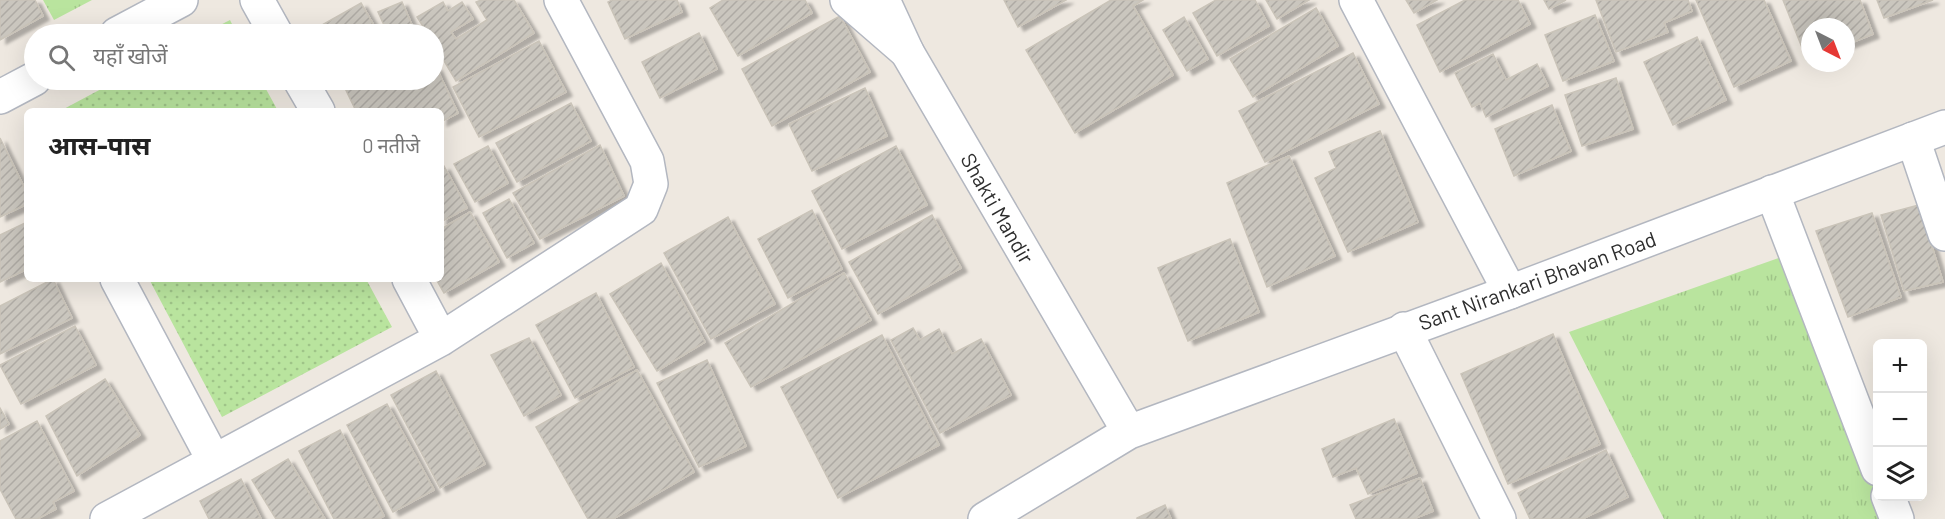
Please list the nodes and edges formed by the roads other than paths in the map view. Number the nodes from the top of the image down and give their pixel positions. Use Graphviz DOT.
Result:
graph roads {
  1 [pos="181,0"];
  2 [pos="257,0"];
  3 [pos="561,0"];
  4 [pos="847,0"];
  5 [pos="882,0"];
  6 [pos="1356,0"];
  7 [pos="136,24"];
  8 [pos="270,24"];
  9 [pos="907,52"];
  10 [pos="306,90"];
  11 [pos="316,108"];
  12 [pos="1945,127"];
  13 [pos="1913,139"];
  14 [pos="1772,192"];
  15 [pos="1945,234"];
  16 [pos="119,282"];
  17 [pos="411,282"];
  18 [pos="1510,292"];
  19 [pos="1404,329"];
  20 [pos="441,339"];
  21 [pos="1130,432"];
  22 [pos="1873,456"];
  23 [pos="214,461"];
  24 [pos="1890,501"];
  25 [pos="109,519"];
  26 [pos="985,519"];
  27 [pos="1499,519"];
  28 [pos="1897,519"];
  1 -- 7 [label="street"];
  2 -- 8 [label="street"];
  3 -- 20 [label="street"];
  4 -- 9 [label="street, Shakti Mandir"];
  5 -- 9 [label="street"];
  6 -- 18 [label="street"];
  9 -- 21 [label="street, Shakti Mandir"];
  10 -- 11 [label="street"];
  12 -- 13 [label="street, Sant Nirankari Bhavan Road"];
  13 -- 14 [label="street, Sant Nirankari Bhavan Road"];
  13 -- 15 [label="street"];
  14 -- 18 [label="street, Sant Nirankari Bhavan Road"];
  14 -- 22 [label="street"];
  16 -- 23 [label="street"];
  17 -- 20 [label="street"];
  18 -- 19 [label="street, Sant Nirankari Bhavan Road"];
  19 -- 21 [label="street, Sant Nirankari Bhavan Road"];
  19 -- 27 [label="street"];
  20 -- 23 [label="street"];
  21 -- 26 [label="street, Sant Nirankari Bhavan Road"];
  23 -- 25 [label="street"];
  24 -- 28 [label="street"];
}
